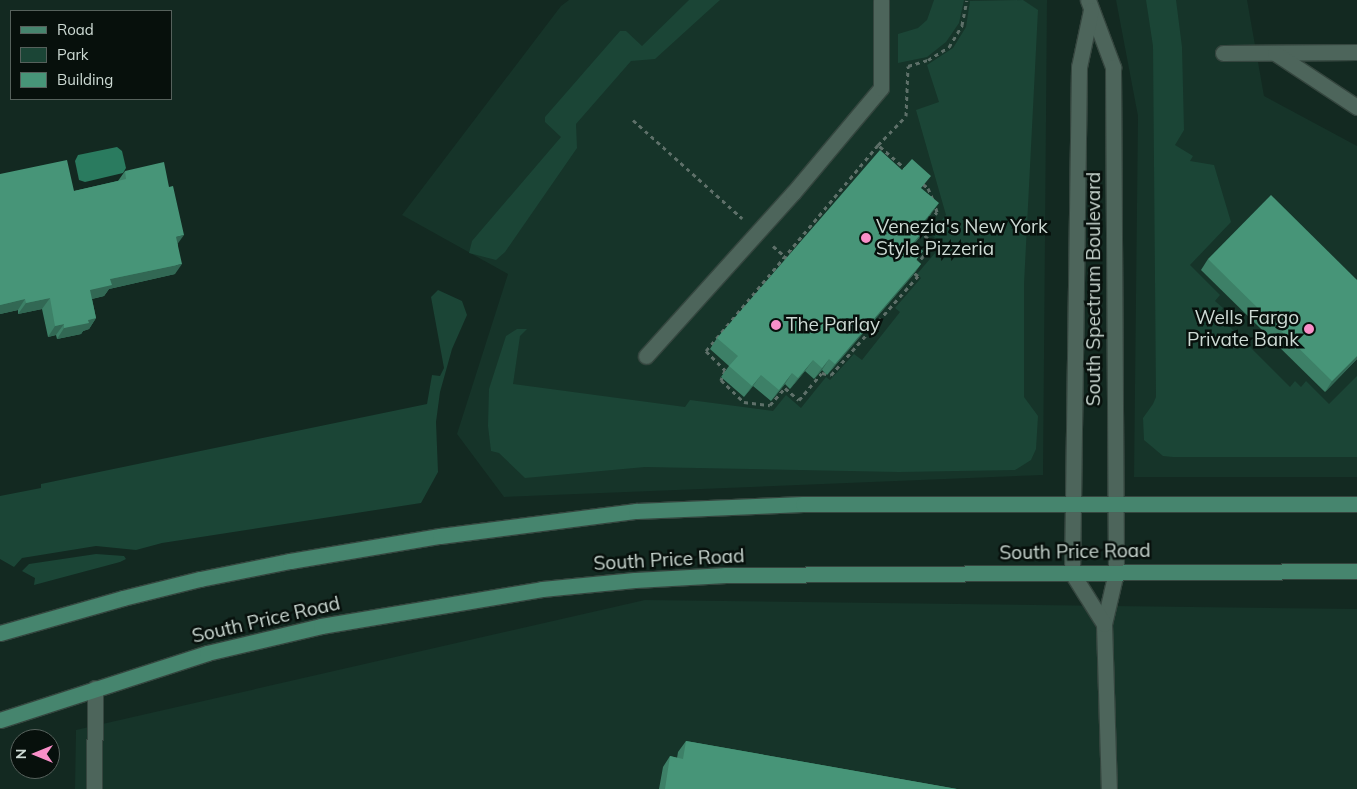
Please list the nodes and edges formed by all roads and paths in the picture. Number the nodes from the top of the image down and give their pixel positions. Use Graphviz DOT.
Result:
graph roads {
  1 [pos="881,0"];
  2 [pos="967,0"];
  3 [pos="1090,5"];
  4 [pos="1357,52"];
  5 [pos="1223,53"];
  6 [pos="1275,53"];
  7 [pos="1357,107"];
  8 [pos="633,120"];
  9 [pos="878,145"];
  10 [pos="914,176"];
  11 [pos="921,182"];
  12 [pos="757,232"];
  13 [pos="786,257"];
  14 [pos="793,262"];
  15 [pos="866,321"];
  16 [pos="873,327"];
  17 [pos="646,356"];
  18 [pos="1072,504"];
  19 [pos="1115,504"];
  20 [pos="1357,504"];
  21 [pos="1357,571"];
  22 [pos="1116,572"];
  23 [pos="1072,573"];
  24 [pos="1104,624"];
  25 [pos="0,633"];
  26 [pos="96,688"];
  27 [pos="0,720"];
  28 [pos="94,789"];
  29 [pos="1109,789"];
  1 -- 12 [label="street"];
  2 -- 9 [label="path"];
  3 -- 18 [label="street, South Spectrum Boulevard"];
  3 -- 19 [label="street, South Spectrum Boulevard"];
  4 -- 6 [label="street"];
  5 -- 6 [label="street"];
  6 -- 7 [label="street"];
  8 -- 12 [label="path"];
  9 -- 10 [label="path"];
  9 -- 13 [label="path"];
  11 -- 16 [label="path"];
  12 -- 13 [label="path"];
  12 -- 17 [label="street"];
  13 -- 14 [label="path"];
  13 -- 16 [label="path"];
  15 -- 16 [label="path"];
  18 -- 19 [label="main road"];
  18 -- 23 [label="street, South Spectrum Boulevard"];
  18 -- 25 [label="main road"];
  19 -- 20 [label="main road"];
  19 -- 22 [label="street, South Spectrum Boulevard"];
  21 -- 22 [label="main road, South Price Road"];
  22 -- 23 [label="main road, South Price Road"];
  22 -- 24 [label="street, South Spectrum Boulevard"];
  23 -- 24 [label="street"];
  23 -- 26 [label="main road, South Price Road"];
  24 -- 29 [label="street, South Spectrum Boulevard"];
  26 -- 27 [label="main road, South Price Road"];
  26 -- 28 [label="street"];
}
